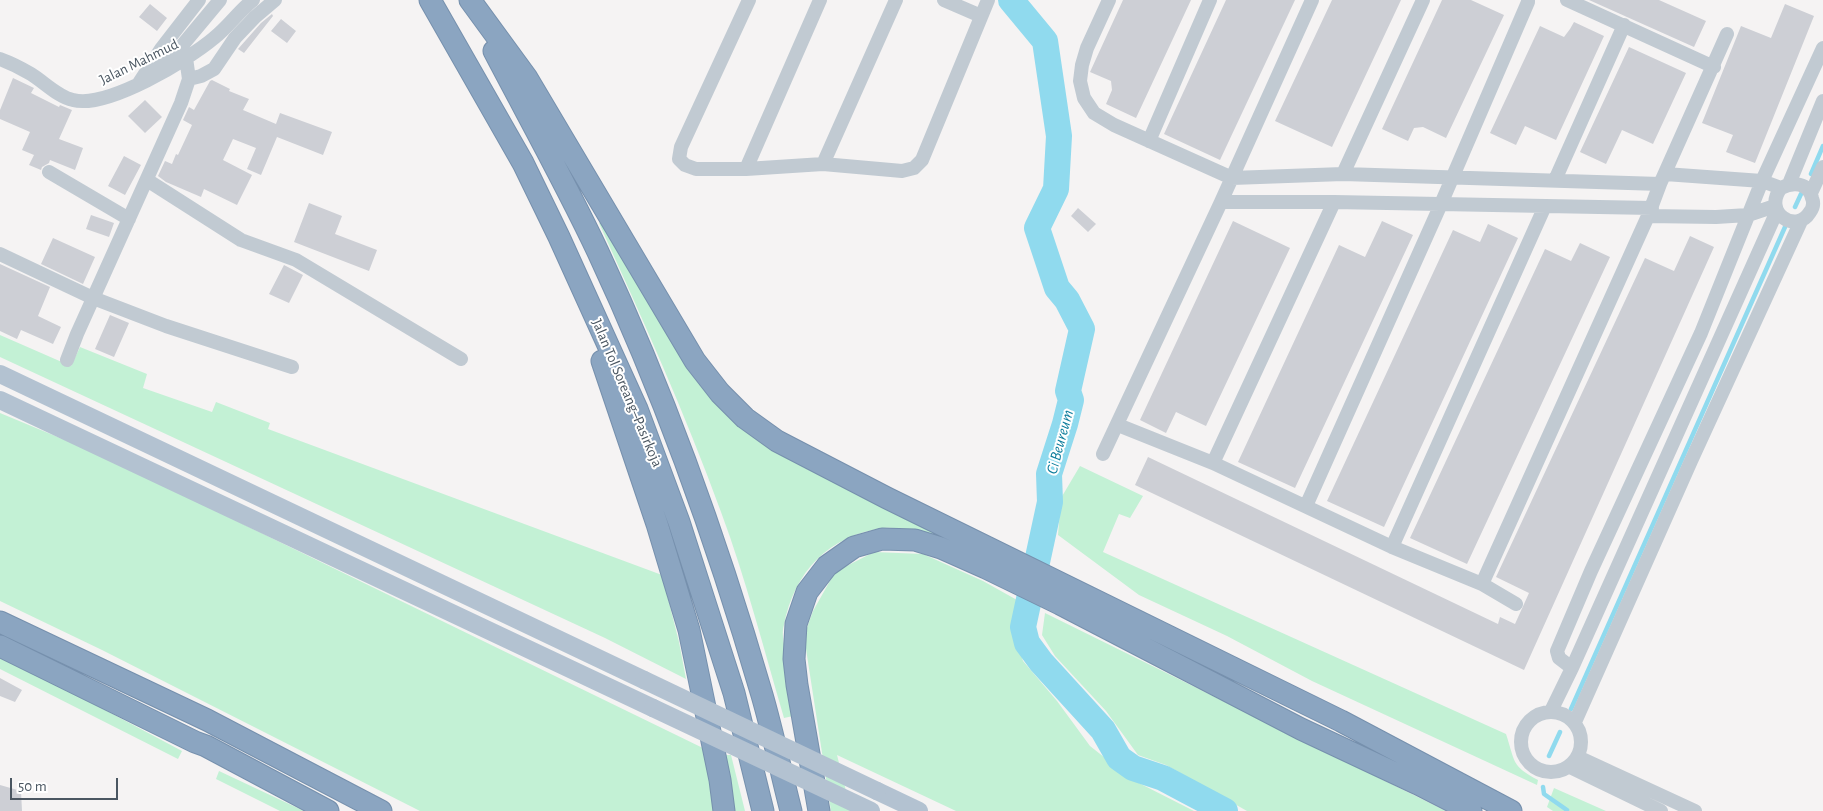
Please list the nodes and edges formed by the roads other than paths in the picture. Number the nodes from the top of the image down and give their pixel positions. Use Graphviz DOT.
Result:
graph roads {
  1 [pos="199,0"];
  2 [pos="220,0"];
  3 [pos="253,0"];
  4 [pos="275,0"];
  5 [pos="430,0"];
  6 [pos="469,0"];
  7 [pos="749,0"];
  8 [pos="820,0"];
  9 [pos="896,0"];
  10 [pos="944,0"];
  11 [pos="988,0"];
  12 [pos="1109,0"];
  13 [pos="1210,0"];
  14 [pos="1312,0"];
  15 [pos="1423,0"];
  16 [pos="1567,0"];
  17 [pos="1530,1"];
  18 [pos="981,16"];
  19 [pos="1624,25"];
  20 [pos="1727,34"];
  21 [pos="1823,48"];
  22 [pos="186,58"];
  23 [pos="0,59"];
  24 [pos="1714,67"];
  25 [pos="160,73"];
  26 [pos="190,79"];
  27 [pos="139,83"];
  28 [pos="1823,101"];
  29 [pos="1149,141"];
  30 [pos="824,164"];
  31 [pos="1823,167"];
  32 [pos="746,169"];
  33 [pos="49,172"];
  34 [pos="1343,174"];
  35 [pos="1232,178"];
  36 [pos="1451,178"];
  37 [pos="1663,179"];
  38 [pos="147,180"];
  39 [pos="1555,180"];
  40 [pos="1762,181"];
  41 [pos="1785,186"];
  42 [pos="1811,193"];
  43 [pos="1222,202"];
  44 [pos="1334,202"];
  45 [pos="1441,204"];
  46 [pos="1545,206"];
  47 [pos="1776,208"];
  48 [pos="1650,212"];
  49 [pos="1748,215"];
  50 [pos="1813,215"];
  51 [pos="129,219"];
  52 [pos="559,237"];
  53 [pos="0,254"];
  54 [pos="93,298"];
  55 [pos="461,359"];
  56 [pos="67,360"];
  57 [pos="292,367"];
  58 [pos="0,374"];
  59 [pos="0,400"];
  60 [pos="1118,425"];
  61 [pos="1103,454"];
  62 [pos="1645,454"];
  63 [pos="1213,463"];
  64 [pos="1663,463"];
  65 [pos="1306,506"];
  66 [pos="1392,547"];
  67 [pos="992,560"];
  68 [pos="1482,584"];
  69 [pos="1063,595"];
  70 [pos="1516,604"];
  71 [pos="0,622"];
  72 [pos="0,646"];
  73 [pos="1572,668"];
  74 [pos="1551,711"];
  75 [pos="1575,722"];
  76 [pos="1574,762"];
  77 [pos="328,811"];
  78 [pos="381,811"];
  79 [pos="724,811"];
  80 [pos="764,811"];
  81 [pos="791,811"];
  82 [pos="818,811"];
  83 [pos="871,811"];
  84 [pos="918,811"];
  85 [pos="1470,811"];
  86 [pos="1511,811"];
  87 [pos="1661,811"];
  88 [pos="1695,811"];
  1 -- 27 [label="street"];
  2 -- 25 [label="street"];
  3 -- 22 [label="street, Jalan Mahmud"];
  4 -- 26 [label="street"];
  5 -- 52 [label="highway, Jalan Tol Soreang–Pasirkoja"];
  6 -- 67 [label="highway"];
  6 -- 81 [label="highway, Jalan Tol Soreang–Pasirkoja"];
  7 -- 32 [label="street"];
  8 -- 32 [label="street"];
  9 -- 30 [label="street"];
  10 -- 18 [label="street"];
  11 -- 18 [label="street"];
  12 -- 29 [label="street"];
  13 -- 29 [label="street"];
  14 -- 35 [label="street"];
  15 -- 34 [label="street"];
  16 -- 19 [label="street"];
  17 -- 36 [label="street"];
  18 -- 30 [label="street"];
  19 -- 24 [label="street"];
  19 -- 39 [label="street"];
  20 -- 24 [label="street"];
  21 -- 40 [label="street"];
  22 -- 25 [label="street, Jalan Mahmud"];
  22 -- 26 [label="street"];
  23 -- 27 [label="street, Jalan Mahmud"];
  24 -- 37 [label="street"];
  25 -- 27 [label="street, Jalan Mahmud"];
  26 -- 38 [label="street"];
  28 -- 41 [label="street"];
  29 -- 35 [label="street"];
  30 -- 32 [label="street"];
  31 -- 42 [label="street"];
  33 -- 51 [label="street"];
  34 -- 35 [label="street"];
  34 -- 36 [label="street"];
  35 -- 43 [label="street"];
  36 -- 39 [label="street"];
  36 -- 45 [label="street"];
  37 -- 39 [label="street"];
  37 -- 40 [label="street"];
  37 -- 48 [label="street"];
  38 -- 51 [label="street"];
  38 -- 55 [label="street"];
  40 -- 41 [label="street"];
  40 -- 49 [label="street"];
  41 -- 42 [label="street"];
  41 -- 47 [label="street"];
  42 -- 50 [label="street"];
  43 -- 44 [label="street"];
  43 -- 60 [label="street"];
  44 -- 45 [label="street"];
  44 -- 63 [label="street"];
  45 -- 46 [label="street"];
  45 -- 65 [label="street"];
  46 -- 48 [label="street"];
  46 -- 66 [label="street"];
  47 -- 49 [label="street"];
  47 -- 50 [label="street"];
  47 -- 64 [label="street"];
  48 -- 49 [label="street"];
  48 -- 68 [label="street"];
  49 -- 62 [label="street"];
  50 -- 75 [label="street"];
  51 -- 54 [label="street"];
  52 -- 79 [label="highway"];
  52 -- 80 [label="highway, Jalan Tol Soreang–Pasirkoja"];
  53 -- 54 [label="street"];
  54 -- 56 [label="street"];
  54 -- 57 [label="street"];
  58 -- 84 [label="main road, bridge"];
  59 -- 83 [label="main road, bridge"];
  60 -- 61 [label="street"];
  60 -- 63 [label="street"];
  62 -- 64 [label="street"];
  62 -- 73 [label="street"];
  63 -- 65 [label="street"];
  64 -- 73 [label="street"];
  65 -- 66 [label="street"];
  66 -- 68 [label="street"];
  67 -- 69 [label="highway"];
  67 -- 82 [label="highway"];
  68 -- 70 [label="street"];
  69 -- 85 [label="highway"];
  69 -- 86 [label="highway"];
  71 -- 78 [label="highway"];
  72 -- 77 [label="highway"];
  73 -- 74 [label="street"];
  74 -- 75 [label="street"];
  74 -- 76 [label="street"];
  75 -- 76 [label="street"];
  76 -- 87 [label="street"];
  76 -- 88 [label="street"];
}
